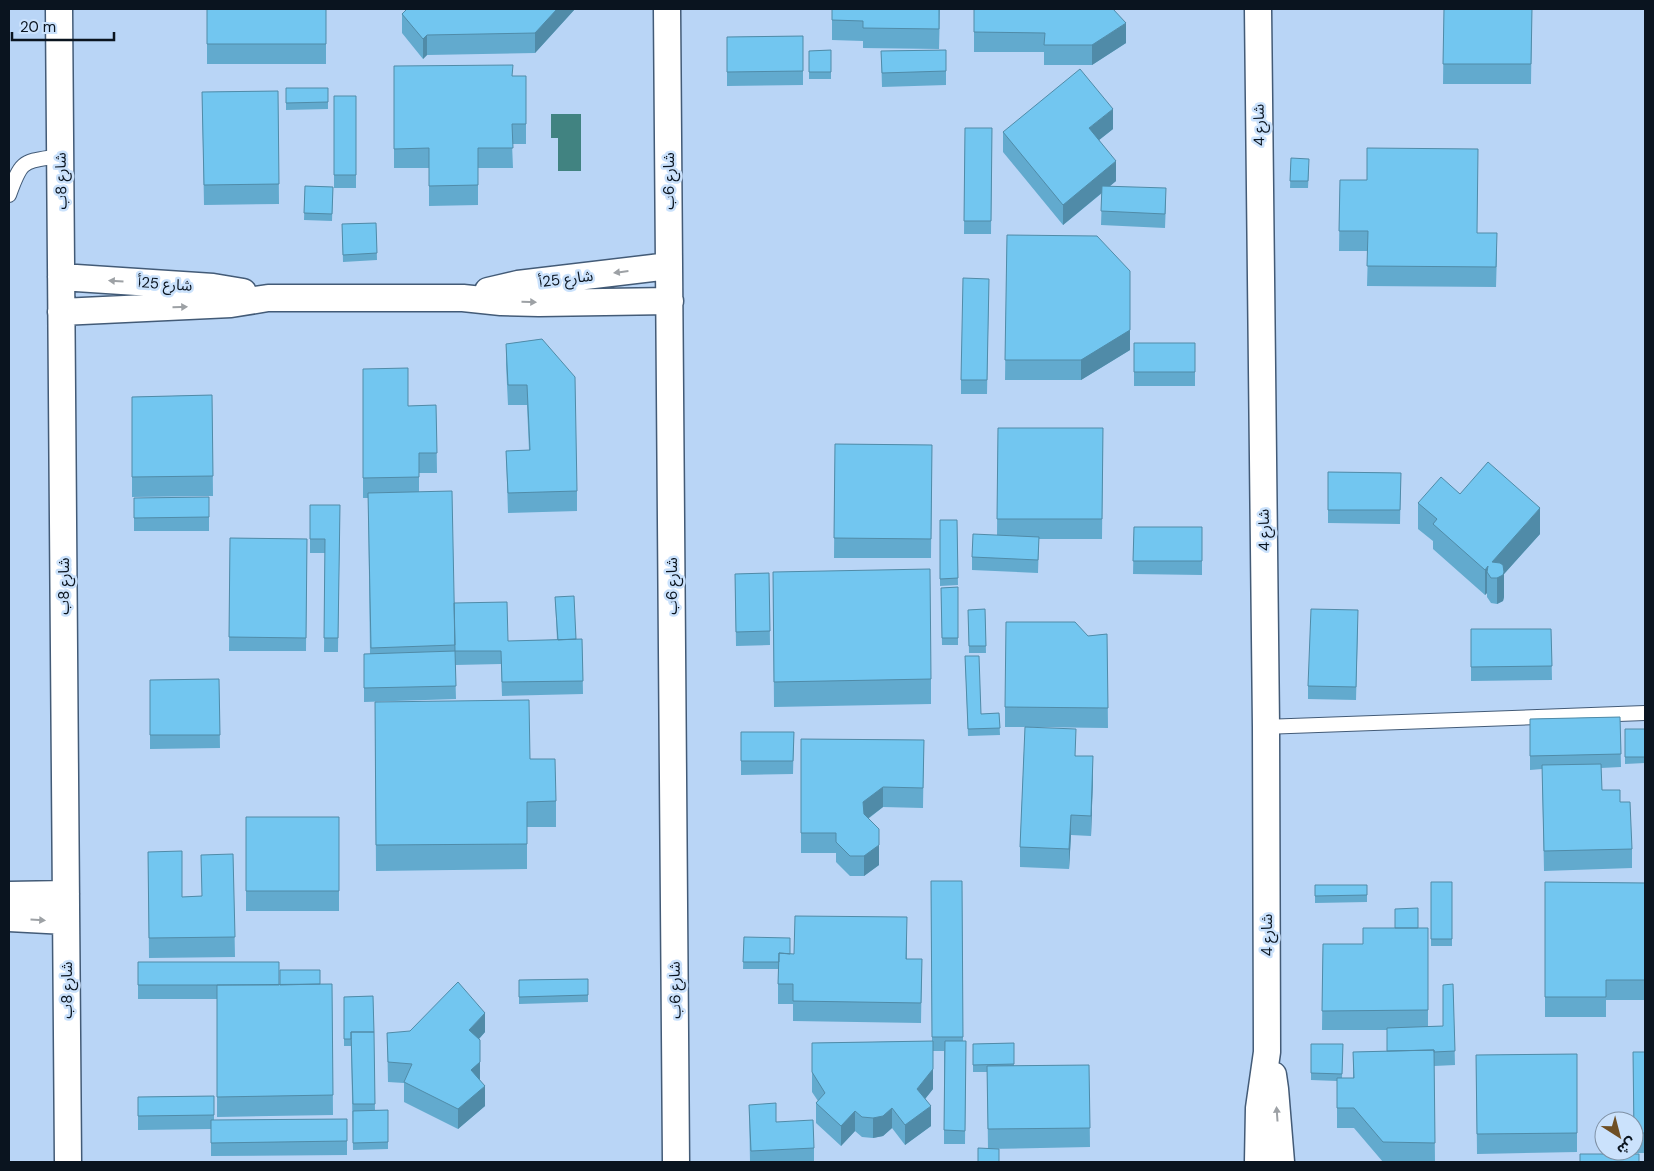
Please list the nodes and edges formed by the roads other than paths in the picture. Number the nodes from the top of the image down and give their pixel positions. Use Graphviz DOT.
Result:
graph roads {
  1 [pos="59,9"];
  2 [pos="667,9"];
  3 [pos="1258,9"];
  4 [pos="60,156"];
  5 [pos="9,195"];
  6 [pos="669,266"];
  7 [pos="62,277"];
  8 [pos="268,298"];
  9 [pos="463,298"];
  10 [pos="670,300"];
  11 [pos="61,312"];
  12 [pos="1645,713"];
  13 [pos="1266,727"];
  14 [pos="66,894"];
  15 [pos="9,896"];
  16 [pos="9,918"];
  17 [pos="66,921"];
  18 [pos="1267,1052"];
  19 [pos="68,1162"];
  20 [pos="676,1162"];
  21 [pos="1258,1162"];
  22 [pos="1281,1162"];
  1 -- 4 [label="street, شارع 8ب"];
  2 -- 6 [label="street, شارع 6ب"];
  3 -- 13 [label="street, شارع 4"];
  4 -- 5 [label="lane"];
  4 -- 7 [label="street, شارع 8ب"];
  6 -- 9 [label="street, شارع 25أ, one-way"];
  6 -- 10 [label="street, شارع 6ب"];
  8 -- 7 [label="street, شارع 25أ, one-way"];
  7 -- 11 [label="street, شارع 8ب"];
  8 -- 9 [label="street, شارع 25أ"];
  11 -- 8 [label="street, شارع 25أ, one-way"];
  9 -- 10 [label="street, شارع 25أ, one-way"];
  10 -- 20 [label="street, شارع 6ب"];
  11 -- 14 [label="street, شارع 8ب"];
  12 -- 13 [label="lane"];
  13 -- 18 [label="street, شارع 4"];
  14 -- 15 [label="street"];
  14 -- 17 [label="street, شارع 8ب"];
  16 -- 17 [label="street, one-way"];
  17 -- 19 [label="street, شارع 8ب"];
  18 -- 21 [label="street, شارع 4"];
  22 -- 18 [label="street, شارع 4, one-way"];
}
